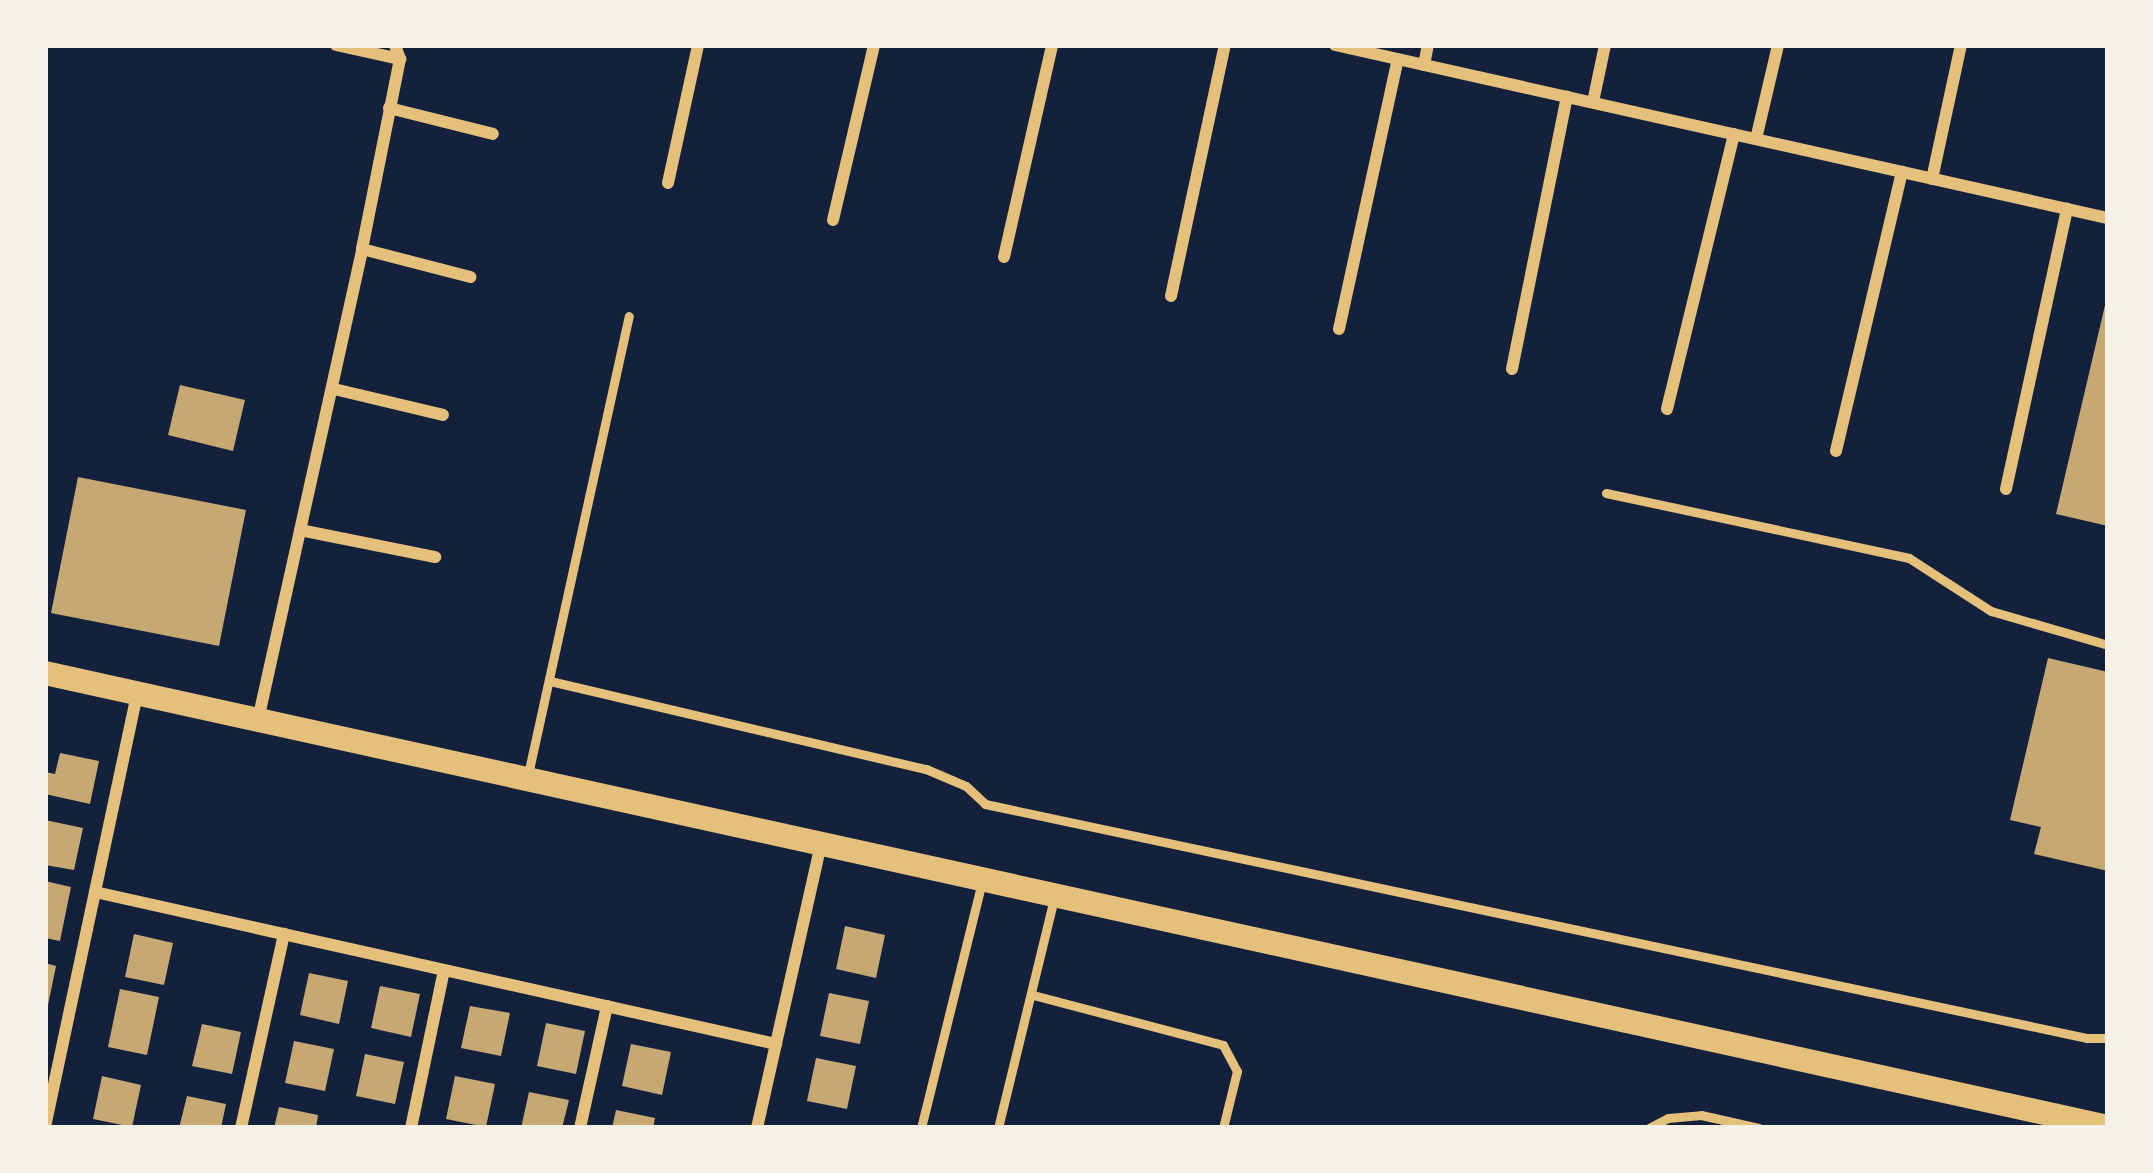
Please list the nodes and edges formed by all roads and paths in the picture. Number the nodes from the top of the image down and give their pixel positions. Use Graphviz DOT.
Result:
graph roads {
  1 [pos="336,45"];
  2 [pos="698,45"];
  3 [pos="874,45"];
  4 [pos="1052,45"];
  5 [pos="1225,45"];
  6 [pos="1335,45"];
  7 [pos="1428,45"];
  8 [pos="1605,45"];
  9 [pos="1778,45"];
  10 [pos="1961,45"];
  11 [pos="398,52"];
  12 [pos="1398,59"];
  13 [pos="1424,65"];
  14 [pos="1567,96"];
  15 [pos="1593,103"];
  16 [pos="389,108"];
  17 [pos="493,134"];
  18 [pos="1734,134"];
  19 [pos="1756,139"];
  20 [pos="1902,172"];
  21 [pos="1932,178"];
  22 [pos="668,183"];
  23 [pos="2067,209"];
  24 [pos="2108,218"];
  25 [pos="833,220"];
  26 [pos="362,249"];
  27 [pos="1004,257"];
  28 [pos="470,277"];
  29 [pos="1171,296"];
  30 [pos="629,316"];
  31 [pos="1340,329"];
  32 [pos="1512,369"];
  33 [pos="334,389"];
  34 [pos="1667,409"];
  35 [pos="443,415"];
  36 [pos="1836,452"];
  37 [pos="2006,489"];
  38 [pos="1606,493"];
  39 [pos="300,530"];
  40 [pos="435,557"];
  41 [pos="2108,645"];
  42 [pos="45,674"];
  43 [pos="550,681"];
  44 [pos="137,694"];
  45 [pos="258,720"];
  46 [pos="527,779"];
  47 [pos="821,844"];
  48 [pos="982,881"];
  49 [pos="95,892"];
  50 [pos="1055,895"];
  51 [pos="284,934"];
  52 [pos="445,970"];
  53 [pos="1033,995"];
  54 [pos="607,1006"];
  55 [pos="2108,1038"];
  56 [pos="776,1044"];
  57 [pos="45,1127"];
  58 [pos="2108,1127"];
  59 [pos="241,1128"];
  60 [pos="411,1128"];
  61 [pos="580,1128"];
  62 [pos="757,1128"];
  63 [pos="921,1128"];
  64 [pos="998,1128"];
  65 [pos="1223,1128"];
  66 [pos="1649,1128"];
  67 [pos="1759,1128"];
  1 -- 11 [label="street"];
  2 -- 22 [label="street"];
  3 -- 25 [label="street"];
  4 -- 27 [label="street"];
  5 -- 29 [label="street"];
  6 -- 12 [label="street"];
  7 -- 13 [label="street"];
  8 -- 15 [label="street"];
  9 -- 19 [label="street"];
  10 -- 21 [label="street"];
  11 -- 16 [label="street"];
  12 -- 13 [label="street"];
  12 -- 31 [label="street"];
  13 -- 14 [label="street"];
  14 -- 15 [label="street"];
  14 -- 32 [label="street"];
  15 -- 18 [label="street"];
  16 -- 17 [label="street"];
  16 -- 26 [label="street"];
  18 -- 19 [label="street"];
  18 -- 34 [label="street"];
  19 -- 20 [label="street"];
  20 -- 21 [label="street"];
  20 -- 36 [label="street"];
  21 -- 23 [label="street"];
  23 -- 24 [label="street"];
  23 -- 37 [label="street"];
  26 -- 28 [label="street"];
  26 -- 33 [label="street"];
  30 -- 43 [label="lane"];
  33 -- 35 [label="street"];
  33 -- 39 [label="street"];
  38 -- 41 [label="lane"];
  39 -- 40 [label="street"];
  39 -- 45 [label="street"];
  42 -- 44 [label="main road"];
  43 -- 46 [label="lane"];
  43 -- 55 [label="lane"];
  44 -- 45 [label="main road"];
  44 -- 49 [label="street"];
  45 -- 46 [label="main road"];
  46 -- 47 [label="main road"];
  47 -- 48 [label="main road"];
  47 -- 56 [label="street"];
  48 -- 50 [label="main road"];
  48 -- 63 [label="lane"];
  49 -- 51 [label="street"];
  49 -- 57 [label="street"];
  50 -- 53 [label="lane"];
  50 -- 58 [label="main road"];
  51 -- 52 [label="street"];
  51 -- 59 [label="street"];
  52 -- 54 [label="street"];
  52 -- 60 [label="street"];
  53 -- 64 [label="lane"];
  53 -- 65 [label="lane"];
  54 -- 56 [label="street"];
  54 -- 61 [label="street"];
  56 -- 62 [label="street"];
  66 -- 67 [label="lane"];
}
